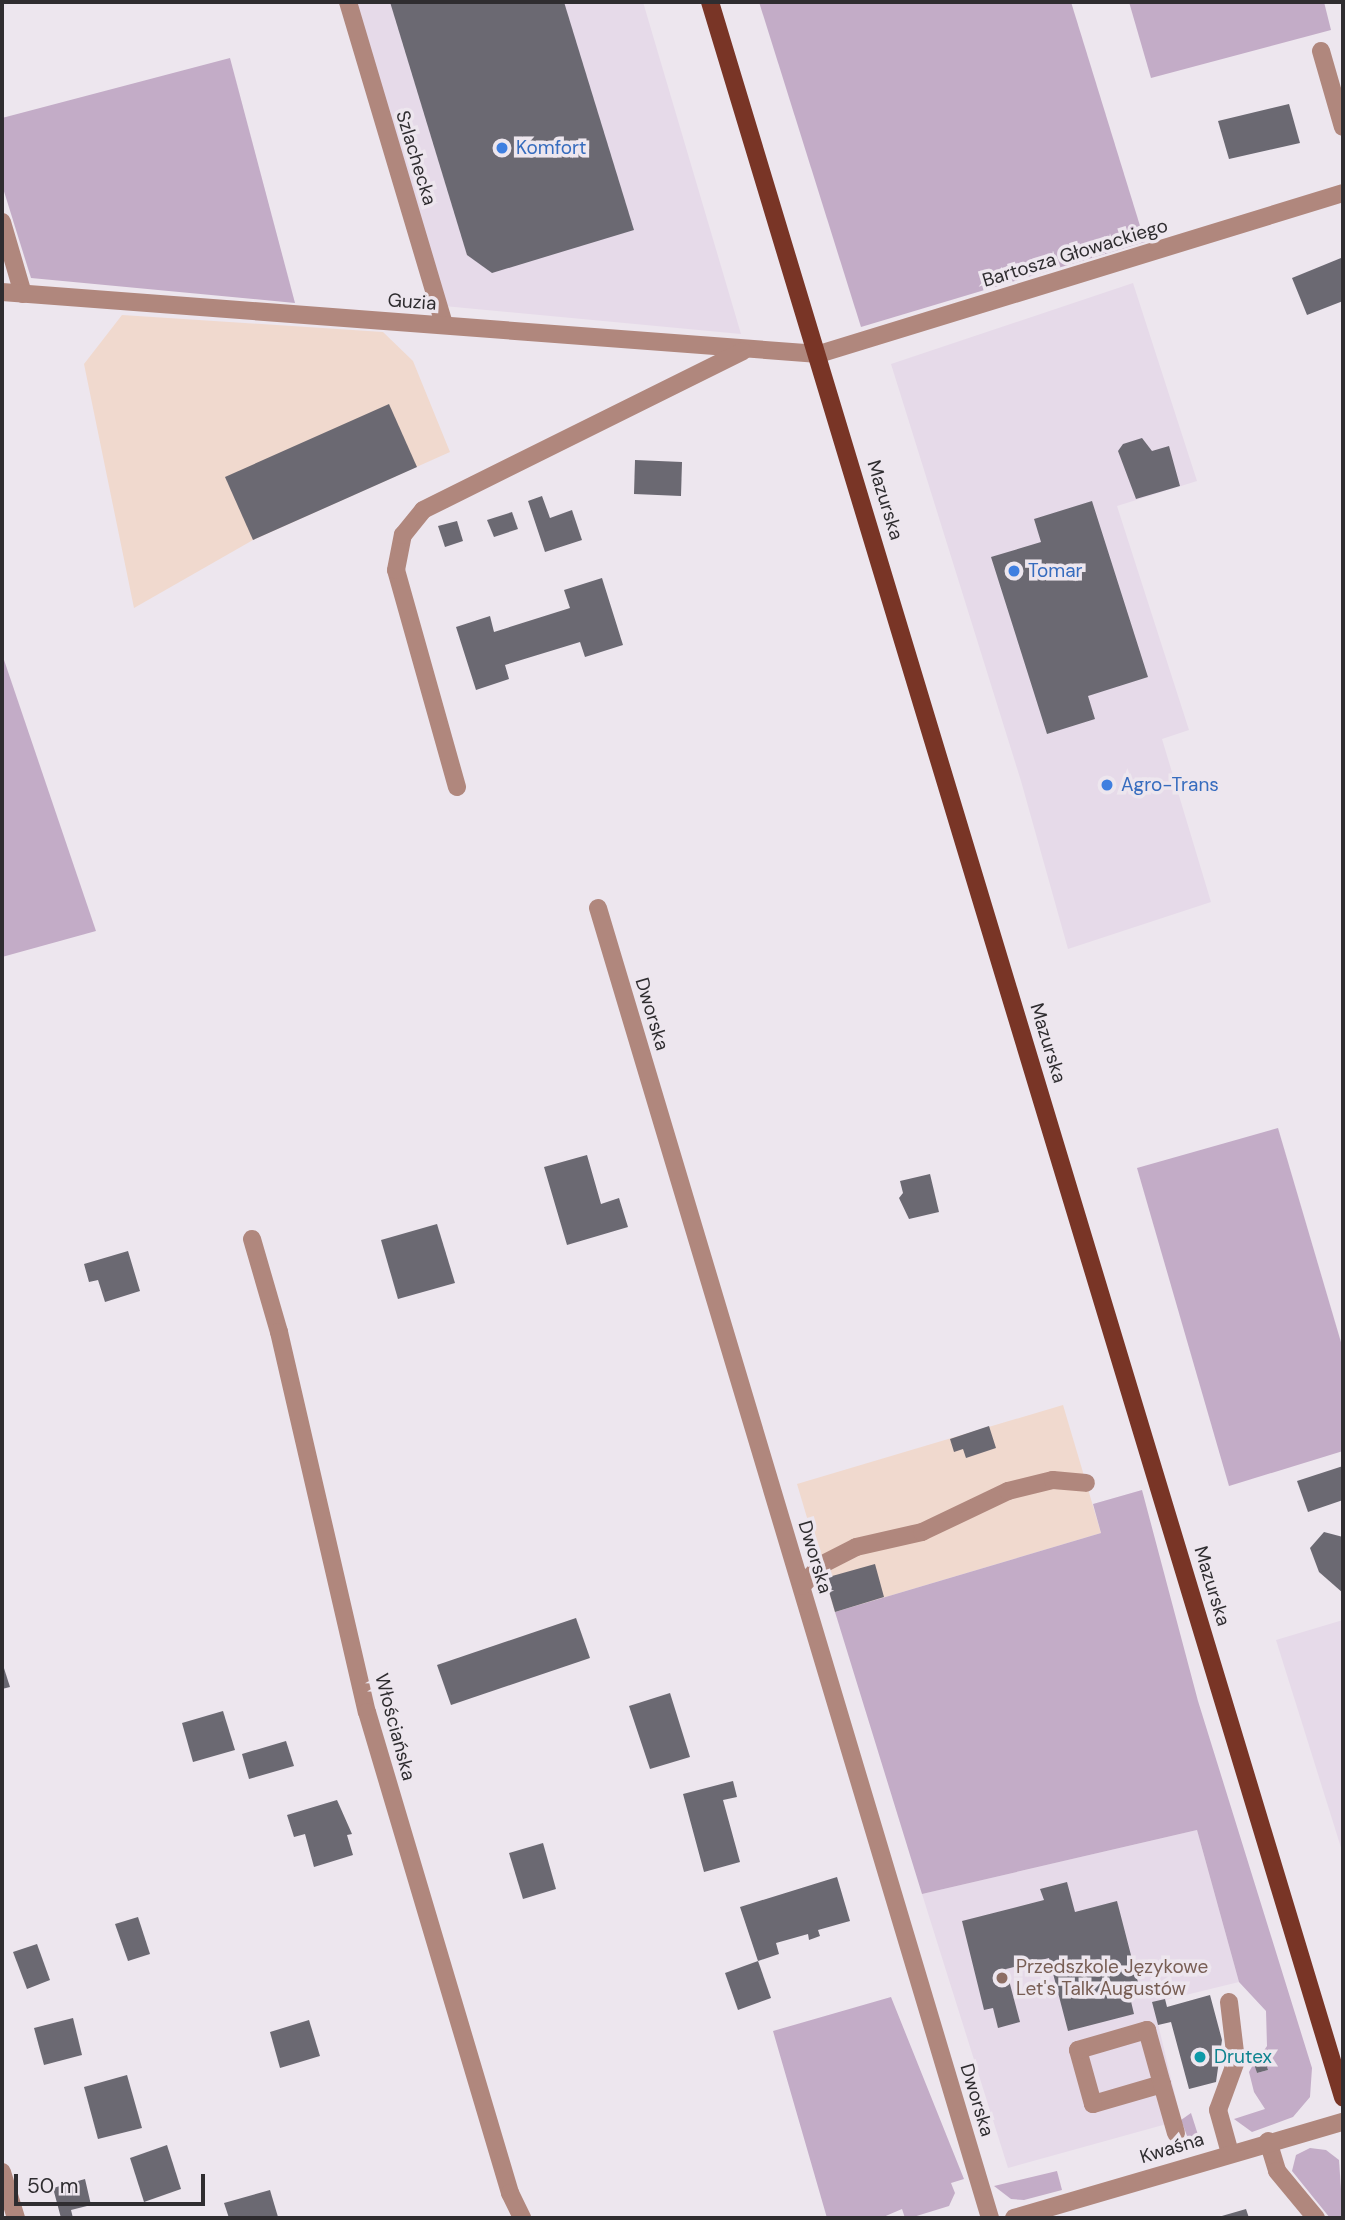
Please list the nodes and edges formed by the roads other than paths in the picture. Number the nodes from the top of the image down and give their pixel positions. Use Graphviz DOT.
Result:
graph roads {
  1 [pos="348,2"];
  2 [pos="710,2"];
  3 [pos="1321,51"];
  4 [pos="1343,127"];
  5 [pos="1343,193"];
  6 [pos="2,222"];
  7 [pos="2,292"];
  8 [pos="23,294"];
  9 [pos="444,326"];
  10 [pos="743,351"];
  11 [pos="819,354"];
  12 [pos="457,787"];
  13 [pos="598,908"];
  14 [pos="252,1240"];
  15 [pos="1086,1483"];
  16 [pos="802,1586"];
  17 [pos="1228,2002"];
  18 [pos="1163,2084"];
  19 [pos="1343,2097"];
  20 [pos="1343,2122"];
  21 [pos="1176,2133"];
  22 [pos="1268,2141"];
  23 [pos="1230,2153"];
  24 [pos="2,2172"];
  25 [pos="16,2218"];
  26 [pos="522,2218"];
  27 [pos="990,2218"];
  28 [pos="1014,2218"];
  29 [pos="1317,2218"];
  1 -- 9 [label="street, Szlachecka"];
  2 -- 11 [label="main road, Mazurska"];
  3 -- 4 [label="street"];
  5 -- 11 [label="street, Bartosza Głowackiego"];
  6 -- 8 [label="street"];
  7 -- 8 [label="street, Guzia"];
  8 -- 9 [label="street, Guzia"];
  9 -- 10 [label="street, Guzia"];
  10 -- 11 [label="street, Guzia"];
  10 -- 12 [label="street"];
  11 -- 19 [label="main road, Mazurska"];
  13 -- 16 [label="street, Dworska"];
  14 -- 26 [label="street, Włościańska"];
  15 -- 16 [label="street"];
  16 -- 27 [label="street, Dworska"];
  17 -- 23 [label="street"];
  18 -- 18 [label="street"];
  18 -- 21 [label="street"];
  20 -- 22 [label="street, Kwaśna"];
  22 -- 23 [label="street, Kwaśna"];
  22 -- 29 [label="street"];
  23 -- 28 [label="street, Kwaśna"];
  24 -- 25 [label="street"];
}
